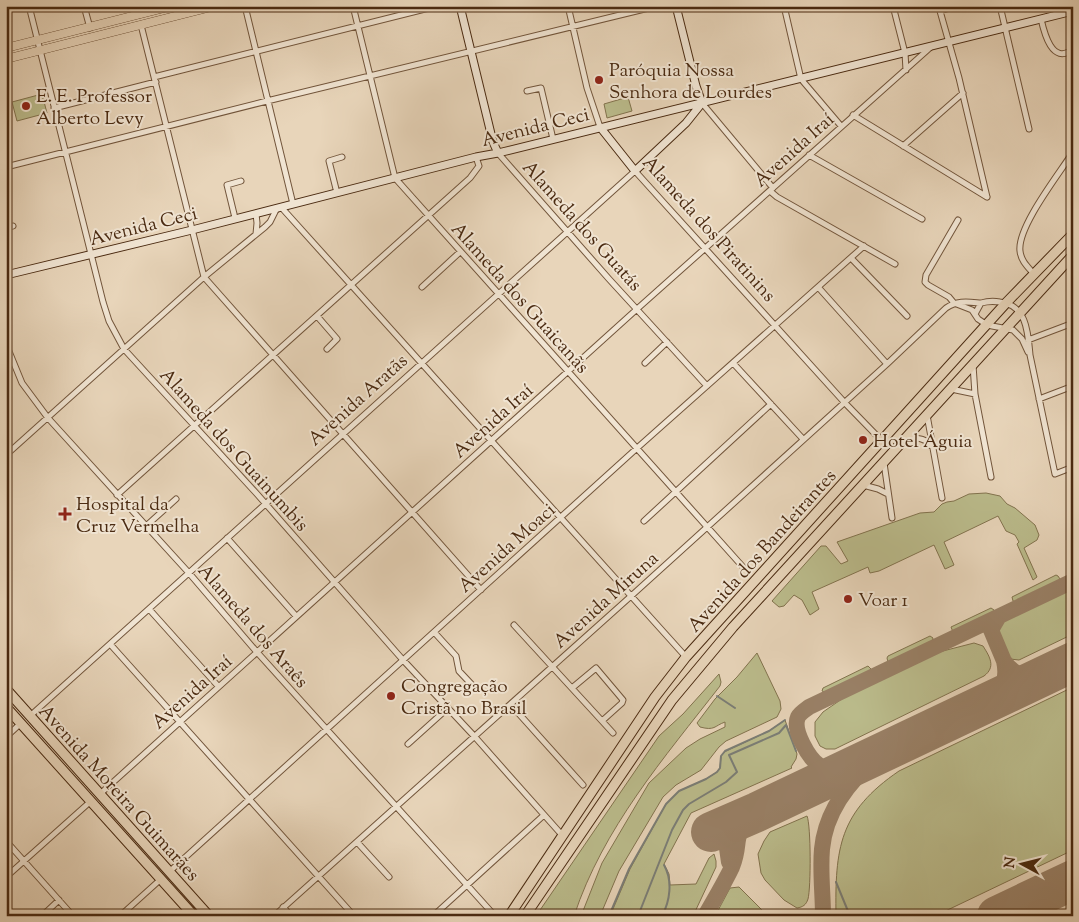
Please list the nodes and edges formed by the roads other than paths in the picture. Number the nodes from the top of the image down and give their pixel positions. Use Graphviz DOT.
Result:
graph roads {
  1 [pos="29,6"];
  2 [pos="84,6"];
  3 [pos="137,6"];
  4 [pos="172,6"];
  5 [pos="216,6"];
  6 [pos="244,6"];
  7 [pos="353,6"];
  8 [pos="437,6"];
  9 [pos="460,6"];
  10 [pos="568,6"];
  11 [pos="657,6"];
  12 [pos="676,6"];
  13 [pos="784,6"];
  14 [pos="893,6"];
  15 [pos="1000,6"];
  16 [pos="1055,6"];
  17 [pos="953,7"];
  18 [pos="1073,11"];
  19 [pos="139,15"];
  20 [pos="1057,15"];
  21 [pos="1041,19"];
  22 [pos="142,25"];
  23 [pos="357,26"];
  24 [pos="573,26"];
  25 [pos="90,28"];
  26 [pos="1005,28"];
  27 [pos="37,41"];
  28 [pos="950,41"];
  29 [pos="933,46"];
  30 [pos="6,48"];
  31 [pos="1073,48"];
  32 [pos="39,50"];
  33 [pos="255,51"];
  34 [pos="471,52"];
  35 [pos="905,53"];
  36 [pos="6,59"];
  37 [pos="906,70"];
  38 [pos="370,77"];
  39 [pos="155,79"];
  40 [pos="801,79"];
  41 [pos="527,91"];
  42 [pos="963,93"];
  43 [pos="267,100"];
  44 [pos="702,103"];
  45 [pos="54,108"];
  46 [pos="853,116"];
  47 [pos="166,126"];
  48 [pos="841,126"];
  49 [pos="600,127"];
  50 [pos="1029,128"];
  51 [pos="553,139"];
  52 [pos="903,146"];
  53 [pos="65,151"];
  54 [pos="1073,152"];
  55 [pos="498,153"];
  56 [pos="809,155"];
  57 [pos="342,157"];
  58 [pos="476,157"];
  59 [pos="6,167"];
  60 [pos="635,170"];
  61 [pos="394,178"];
  62 [pos="241,182"];
  63 [pos="772,190"];
  64 [pos="337,193"];
  65 [pos="293,204"];
  66 [pos="279,207"];
  67 [pos="256,214"];
  68 [pos="428,217"];
  69 [pos="235,218"];
  70 [pos="922,219"];
  71 [pos="958,220"];
  72 [pos="13,226"];
  73 [pos="6,228"];
  74 [pos="192,230"];
  75 [pos="567,232"];
  76 [pos="1073,234"];
  77 [pos="256,235"];
  78 [pos="864,246"];
  79 [pos="706,248"];
  80 [pos="460,252"];
  81 [pos="90,254"];
  82 [pos="1073,255"];
  83 [pos="851,258"];
  84 [pos="895,264"];
  85 [pos="1034,274"];
  86 [pos="6,275"];
  87 [pos="204,277"];
  88 [pos="350,286"];
  89 [pos="422,287"];
  90 [pos="818,287"];
  91 [pos="498,294"];
  92 [pos="1006,302"];
  93 [pos="954,303"];
  94 [pos="981,303"];
  95 [pos="637,309"];
  96 [pos="1020,312"];
  97 [pos="976,314"];
  98 [pos="317,316"];
  99 [pos="907,316"];
  100 [pos="1073,323"];
  101 [pos="775,325"];
  102 [pos="987,325"];
  103 [pos="1005,328"];
  104 [pos="1028,340"];
  105 [pos="667,342"];
  106 [pos="6,344"];
  107 [pos="124,348"];
  108 [pos="327,349"];
  109 [pos="1030,355"];
  110 [pos="8,356"];
  111 [pos="273,356"];
  112 [pos="645,363"];
  113 [pos="733,363"];
  114 [pos="420,364"];
  115 [pos="887,364"];
  116 [pos="973,364"];
  117 [pos="568,372"];
  118 [pos="707,386"];
  119 [pos="1073,386"];
  120 [pos="950,389"];
  121 [pos="975,394"];
  122 [pos="1039,399"];
  123 [pos="844,403"];
  124 [pos="771,404"];
  125 [pos="927,415"];
  126 [pos="48,418"];
  127 [pos="194,425"];
  128 [pos="342,434"];
  129 [pos="907,437"];
  130 [pos="803,439"];
  131 [pos="490,441"];
  132 [pos="882,441"];
  133 [pos="636,449"];
  134 [pos="933,451"];
  135 [pos="6,455"];
  136 [pos="884,462"];
  137 [pos="1073,467"];
  138 [pos="991,477"];
  139 [pos="863,485"];
  140 [pos="676,492"];
  141 [pos="888,494"];
  142 [pos="117,495"];
  143 [pos="942,498"];
  144 [pos="176,499"];
  145 [pos="265,503"];
  146 [pos="412,512"];
  147 [pos="892,518"];
  148 [pos="560,519"];
  149 [pos="644,520"];
  150 [pos="146,526"];
  151 [pos="706,527"];
  152 [pos="227,538"];
  153 [pos="743,567"];
  154 [pos="189,573"];
  155 [pos="335,582"];
  156 [pos="481,590"];
  157 [pos="630,597"];
  158 [pos="149,608"];
  159 [pos="296,616"];
  160 [pos="514,625"];
  161 [pos="434,632"];
  162 [pos="110,644"];
  163 [pos="256,651"];
  164 [pos="686,658"];
  165 [pos="403,660"];
  166 [pos="553,666"];
  167 [pos="218,686"];
  168 [pos="475,688"];
  169 [pos="572,688"];
  170 [pos="6,689"];
  171 [pos="511,705"];
  172 [pos="6,707"];
  173 [pos="448,708"];
  174 [pos="30,716"];
  175 [pos="602,721"];
  176 [pos="180,722"];
  177 [pos="21,723"];
  178 [pos="327,729"];
  179 [pos="613,733"];
  180 [pos="6,736"];
  181 [pos="475,737"];
  182 [pos="408,744"];
  183 [pos="583,785"];
  184 [pos="100,794"];
  185 [pos="249,799"];
  186 [pos="91,801"];
  187 [pos="398,806"];
  188 [pos="544,815"];
  189 [pos="562,835"];
  190 [pos="6,841"];
  191 [pos="357,842"];
  192 [pos="24,861"];
  193 [pos="169,872"];
  194 [pos="6,877"];
  195 [pos="319,877"];
  196 [pos="389,877"];
  197 [pos="161,879"];
  198 [pos="467,885"];
  199 [pos="59,900"];
  200 [pos="283,907"];
  201 [pos="42,916"];
  202 [pos="73,916"];
  203 [pos="120,916"];
  204 [pos="194,916"];
  205 [pos="209,916"];
  206 [pos="274,916"];
  207 [pos="291,916"];
  208 [pos="354,916"];
  209 [pos="433,916"];
  210 [pos="495,916"];
  211 [pos="509,916"];
  212 [pos="525,916"];
  1 -- 27 [label="street, Alameda dos Guainumbis"];
  2 -- 25 [label="street"];
  3 -- 19 [label="street"];
  4 -- 19 [label="main road"];
  5 -- 22 [label="main road"];
  6 -- 33 [label="street"];
  7 -- 23 [label="street, Alameda dos Guaicanãs"];
  8 -- 23 [label="street"];
  9 -- 34 [label="street, Alameda dos Guatás"];
  10 -- 24 [label="street, Alameda dos Piratinins"];
  11 -- 24 [label="street"];
  12 -- 44 [label="street"];
  13 -- 40 [label="street"];
  14 -- 35 [label="street"];
  15 -- 26 [label="street"];
  16 -- 20 [label="street"];
  17 -- 28 [label="street"];
  18 -- 20 [label="street, Avenida Ceci"];
  19 -- 25 [label="main road"];
  20 -- 21 [label="street, Avenida Ceci"];
  21 -- 26 [label="street, Avenida Ceci"];
  21 -- 31 [label="street"];
  22 -- 32 [label="main road"];
  22 -- 39 [label="street"];
  23 -- 33 [label="street"];
  23 -- 38 [label="street, Alameda dos Guaicanãs"];
  24 -- 34 [label="street"];
  24 -- 49 [label="street, Alameda dos Piratinins"];
  25 -- 27 [label="main road"];
  26 -- 28 [label="street, Avenida Ceci"];
  26 -- 50 [label="street"];
  27 -- 30 [label="main road"];
  27 -- 32 [label="street, Alameda dos Guainumbis"];
  28 -- 29 [label="street, Avenida Ceci"];
  28 -- 42 [label="street"];
  29 -- 35 [label="street, Avenida Ceci"];
  29 -- 37 [label="street, Avenida Iraí"];
  32 -- 36 [label="main road"];
  32 -- 45 [label="street, Alameda dos Guainumbis"];
  33 -- 39 [label="street"];
  33 -- 43 [label="street"];
  34 -- 38 [label="street"];
  34 -- 55 [label="street, Alameda dos Guatás"];
  35 -- 37 [label="street"];
  35 -- 40 [label="street, Avenida Ceci"];
  37 -- 46 [label="street, Avenida Iraí"];
  38 -- 43 [label="street"];
  38 -- 61 [label="street, Alameda dos Guaicanãs"];
  39 -- 45 [label="street"];
  39 -- 47 [label="street"];
  40 -- 44 [label="street, Avenida Ceci"];
  40 -- 48 [label="street"];
  41 -- 51 [label="street"];
  42 -- 52 [label="street"];
  42 -- 52 [label="street"];
  43 -- 47 [label="street"];
  43 -- 65 [label="street"];
  44 -- 49 [label="street, Avenida Ceci"];
  44 -- 60 [label="street, Avenida Aratãs"];
  44 -- 63 [label="street"];
  45 -- 53 [label="street, Alameda dos Guainumbis"];
  46 -- 48 [label="street, Avenida Iraí"];
  46 -- 52 [label="street"];
  47 -- 53 [label="street"];
  47 -- 74 [label="street"];
  48 -- 56 [label="street, Avenida Iraí"];
  49 -- 51 [label="street, Avenida Ceci"];
  49 -- 60 [label="street, Alameda dos Piratinins"];
  51 -- 55 [label="street, Avenida Ceci"];
  53 -- 59 [label="street"];
  53 -- 81 [label="street, Alameda dos Guainumbis"];
  54 -- 85 [label="street"];
  55 -- 58 [label="street, Avenida Ceci"];
  55 -- 75 [label="street, Alameda dos Guatás"];
  56 -- 63 [label="street, Avenida Iraí"];
  56 -- 70 [label="street"];
  57 -- 64 [label="street"];
  58 -- 61 [label="street, Avenida Ceci"];
  58 -- 68 [label="street"];
  60 -- 75 [label="street, Avenida Aratãs"];
  60 -- 79 [label="street, Alameda dos Piratinins"];
  61 -- 64 [label="street, Avenida Ceci"];
  61 -- 68 [label="street, Alameda dos Guaicanãs"];
  62 -- 69 [label="street"];
  63 -- 78 [label="street"];
  63 -- 79 [label="street, Avenida Iraí"];
  64 -- 65 [label="street, Avenida Ceci"];
  65 -- 66 [label="street, Avenida Ceci"];
  66 -- 67 [label="street, Avenida Ceci"];
  66 -- 77 [label="street"];
  66 -- 88 [label="street"];
  67 -- 69 [label="street, Avenida Ceci"];
  67 -- 77 [label="street"];
  68 -- 80 [label="street, Alameda dos Guaicanãs"];
  68 -- 88 [label="street"];
  69 -- 74 [label="street, Avenida Ceci"];
  71 -- 93 [label="street"];
  72 -- 73 [label="street"];
  74 -- 81 [label="street, Avenida Ceci"];
  74 -- 87 [label="street"];
  75 -- 91 [label="street, Avenida Aratãs"];
  75 -- 95 [label="street, Alameda dos Guatás"];
  76 -- 85 [label="highway, Avenida dos Bandeirantes"];
  77 -- 87 [label="street"];
  78 -- 83 [label="street, Avenida Moaci"];
  78 -- 84 [label="street"];
  79 -- 95 [label="street, Avenida Iraí"];
  79 -- 101 [label="street, Alameda dos Piratinins"];
  80 -- 89 [label="street"];
  80 -- 91 [label="street, Alameda dos Guaicanãs"];
  81 -- 86 [label="street, Avenida Ceci"];
  81 -- 107 [label="street, Alameda dos Guainumbis"];
  82 -- 96 [label="highway, Avenida dos Bandeirantes"];
  83 -- 90 [label="street, Avenida Moaci"];
  83 -- 99 [label="street"];
  85 -- 92 [label="highway, Avenida dos Bandeirantes"];
  87 -- 107 [label="street"];
  87 -- 111 [label="street"];
  88 -- 98 [label="street"];
  88 -- 114 [label="street"];
  90 -- 101 [label="street, Avenida Moaci"];
  90 -- 115 [label="street"];
  91 -- 114 [label="street, Avenida Aratãs"];
  91 -- 117 [label="street, Alameda dos Guaicanãs"];
  92 -- 94 [label="street"];
  92 -- 96 [label="street"];
  92 -- 102 [label="highway, Avenida dos Bandeirantes"];
  93 -- 94 [label="street"];
  93 -- 97 [label="street"];
  93 -- 115 [label="street, Avenida Miruna"];
  94 -- 97 [label="street"];
  95 -- 105 [label="street, Alameda dos Guatás"];
  95 -- 117 [label="street, Avenida Iraí"];
  96 -- 103 [label="highway, Avenida dos Bandeirantes"];
  96 -- 104 [label="street"];
  97 -- 102 [label="street"];
  98 -- 108 [label="street"];
  98 -- 111 [label="street"];
  100 -- 104 [label="street"];
  101 -- 113 [label="street, Avenida Moaci"];
  101 -- 123 [label="street, Alameda dos Piratinins"];
  102 -- 103 [label="street"];
  102 -- 132 [label="highway, Avenida dos Bandeirantes"];
  103 -- 109 [label="street"];
  103 -- 116 [label="highway, Avenida dos Bandeirantes"];
  104 -- 109 [label="street"];
  105 -- 112 [label="street"];
  105 -- 118 [label="street, Alameda dos Guatás"];
  106 -- 110 [label="street, Alameda dos Araês"];
  107 -- 126 [label="street"];
  107 -- 127 [label="street, Alameda dos Guainumbis"];
  109 -- 122 [label="street"];
  110 -- 126 [label="street, Alameda dos Araês"];
  111 -- 127 [label="street"];
  111 -- 128 [label="street"];
  113 -- 118 [label="street, Avenida Moaci"];
  113 -- 124 [label="street"];
  114 -- 128 [label="street, Avenida Aratãs"];
  114 -- 131 [label="street"];
  115 -- 123 [label="street, Avenida Miruna"];
  116 -- 120 [label="highway, Avenida dos Bandeirantes"];
  116 -- 121 [label="street"];
  117 -- 131 [label="street, Avenida Iraí"];
  117 -- 133 [label="street, Alameda dos Guaicanãs"];
  118 -- 133 [label="street, Avenida Moaci"];
  119 -- 122 [label="street"];
  120 -- 121 [label="street"];
  120 -- 125 [label="highway, Avenida dos Bandeirantes"];
  121 -- 138 [label="street"];
  122 -- 137 [label="street"];
  123 -- 130 [label="street, Avenida Miruna"];
  123 -- 132 [label="street, Alameda dos Piratinins"];
  124 -- 130 [label="street"];
  124 -- 140 [label="street"];
  125 -- 129 [label="highway, Avenida dos Bandeirantes"];
  125 -- 134 [label="street"];
  126 -- 135 [label="street"];
  126 -- 142 [label="street, Alameda dos Araês"];
  127 -- 142 [label="street"];
  127 -- 145 [label="street, Alameda dos Guainumbis"];
  128 -- 145 [label="street, Avenida Aratãs"];
  128 -- 146 [label="street"];
  129 -- 134 [label="street"];
  129 -- 136 [label="highway, Avenida dos Bandeirantes"];
  130 -- 151 [label="street, Avenida Miruna"];
  131 -- 146 [label="street, Avenida Iraí"];
  131 -- 148 [label="street"];
  132 -- 164 [label="highway, Avenida dos Bandeirantes"];
  133 -- 140 [label="street, Alameda dos Guaicanãs"];
  133 -- 148 [label="street, Avenida Moaci"];
  134 -- 143 [label="street"];
  136 -- 139 [label="highway, Avenida dos Bandeirantes"];
  136 -- 141 [label="street"];
  139 -- 141 [label="street"];
  139 -- 212 [label="highway, Avenida dos Bandeirantes"];
  140 -- 149 [label="street"];
  140 -- 151 [label="street, Alameda dos Guaicanãs"];
  141 -- 147 [label="street"];
  142 -- 150 [label="street, Alameda dos Araês"];
  144 -- 150 [label="street"];
  145 -- 152 [label="street, Avenida Aratãs"];
  145 -- 155 [label="street, Alameda dos Guainumbis"];
  146 -- 155 [label="street, Avenida Iraí"];
  146 -- 156 [label="street"];
  148 -- 156 [label="street, Avenida Moaci"];
  148 -- 157 [label="street"];
  150 -- 154 [label="street, Alameda dos Araês"];
  151 -- 153 [label="street, Alameda dos Guaicanãs"];
  151 -- 157 [label="street, Avenida Miruna"];
  152 -- 154 [label="street, Avenida Aratãs"];
  152 -- 159 [label="street"];
  154 -- 158 [label="street, Avenida Aratãs"];
  154 -- 163 [label="street, Alameda dos Araês"];
  155 -- 159 [label="street, Avenida Iraí"];
  155 -- 165 [label="street, Alameda dos Guainumbis"];
  156 -- 161 [label="street, Avenida Moaci"];
  157 -- 164 [label="street"];
  157 -- 166 [label="street, Avenida Miruna"];
  158 -- 162 [label="street, Avenida Aratãs"];
  158 -- 167 [label="street"];
  159 -- 163 [label="street, Avenida Iraí"];
  160 -- 166 [label="street"];
  161 -- 165 [label="street, Avenida Moaci"];
  161 -- 168 [label="street"];
  162 -- 174 [label="street, Avenida Aratãs"];
  162 -- 176 [label="street"];
  163 -- 167 [label="street, Avenida Iraí"];
  163 -- 178 [label="street, Alameda dos Araês"];
  164 -- 189 [label="highway, Avenida dos Bandeirantes"];
  165 -- 173 [label="street, Alameda dos Guainumbis"];
  165 -- 178 [label="street, Avenida Moaci"];
  166 -- 169 [label="street"];
  166 -- 171 [label="street, Avenida Miruna"];
  167 -- 176 [label="street, Avenida Iraí"];
  169 -- 175 [label="street"];
  169 -- 175 [label="street"];
  170 -- 174 [label="highway, Avenida Moreira Guimarães"];
  171 -- 181 [label="street, Avenida Miruna"];
  171 -- 183 [label="street"];
  172 -- 177 [label="highway, Avenida Moreira Guimarães"];
  173 -- 181 [label="street, Alameda dos Guainumbis"];
  173 -- 182 [label="street"];
  174 -- 184 [label="highway, Avenida Moreira Guimarães"];
  175 -- 179 [label="street"];
  176 -- 184 [label="street, Avenida Iraí"];
  176 -- 185 [label="street"];
  177 -- 180 [label="street"];
  177 -- 186 [label="highway, Avenida Moreira Guimarães"];
  178 -- 185 [label="street, Avenida Moaci"];
  178 -- 187 [label="street, Alameda dos Araês"];
  181 -- 187 [label="street, Avenida Miruna"];
  181 -- 188 [label="street, Alameda dos Guainumbis"];
  184 -- 193 [label="highway, Avenida Moreira Guimarães"];
  185 -- 193 [label="street, Avenida Moaci"];
  185 -- 195 [label="street"];
  186 -- 192 [label="street"];
  186 -- 197 [label="highway, Avenida Moreira Guimarães"];
  187 -- 191 [label="street, Avenida Miruna"];
  187 -- 198 [label="street, Alameda dos Araês"];
  188 -- 189 [label="street, Alameda dos Guainumbis"];
  188 -- 198 [label="street"];
  189 -- 211 [label="highway, Avenida dos Bandeirantes"];
  190 -- 192 [label="street"];
  191 -- 195 [label="street, Avenida Miruna"];
  191 -- 196 [label="street"];
  192 -- 194 [label="street"];
  192 -- 199 [label="street"];
  193 -- 205 [label="highway, Avenida Moreira Guimarães"];
  195 -- 200 [label="street, Avenida Miruna"];
  195 -- 208 [label="street"];
  197 -- 203 [label="street"];
  197 -- 204 [label="highway, Avenida Moreira Guimarães"];
  198 -- 209 [label="street"];
  198 -- 210 [label="street, Alameda dos Araês"];
  199 -- 201 [label="street"];
  199 -- 202 [label="street"];
  200 -- 206 [label="street, Avenida Miruna"];
  200 -- 207 [label="street"];
}
